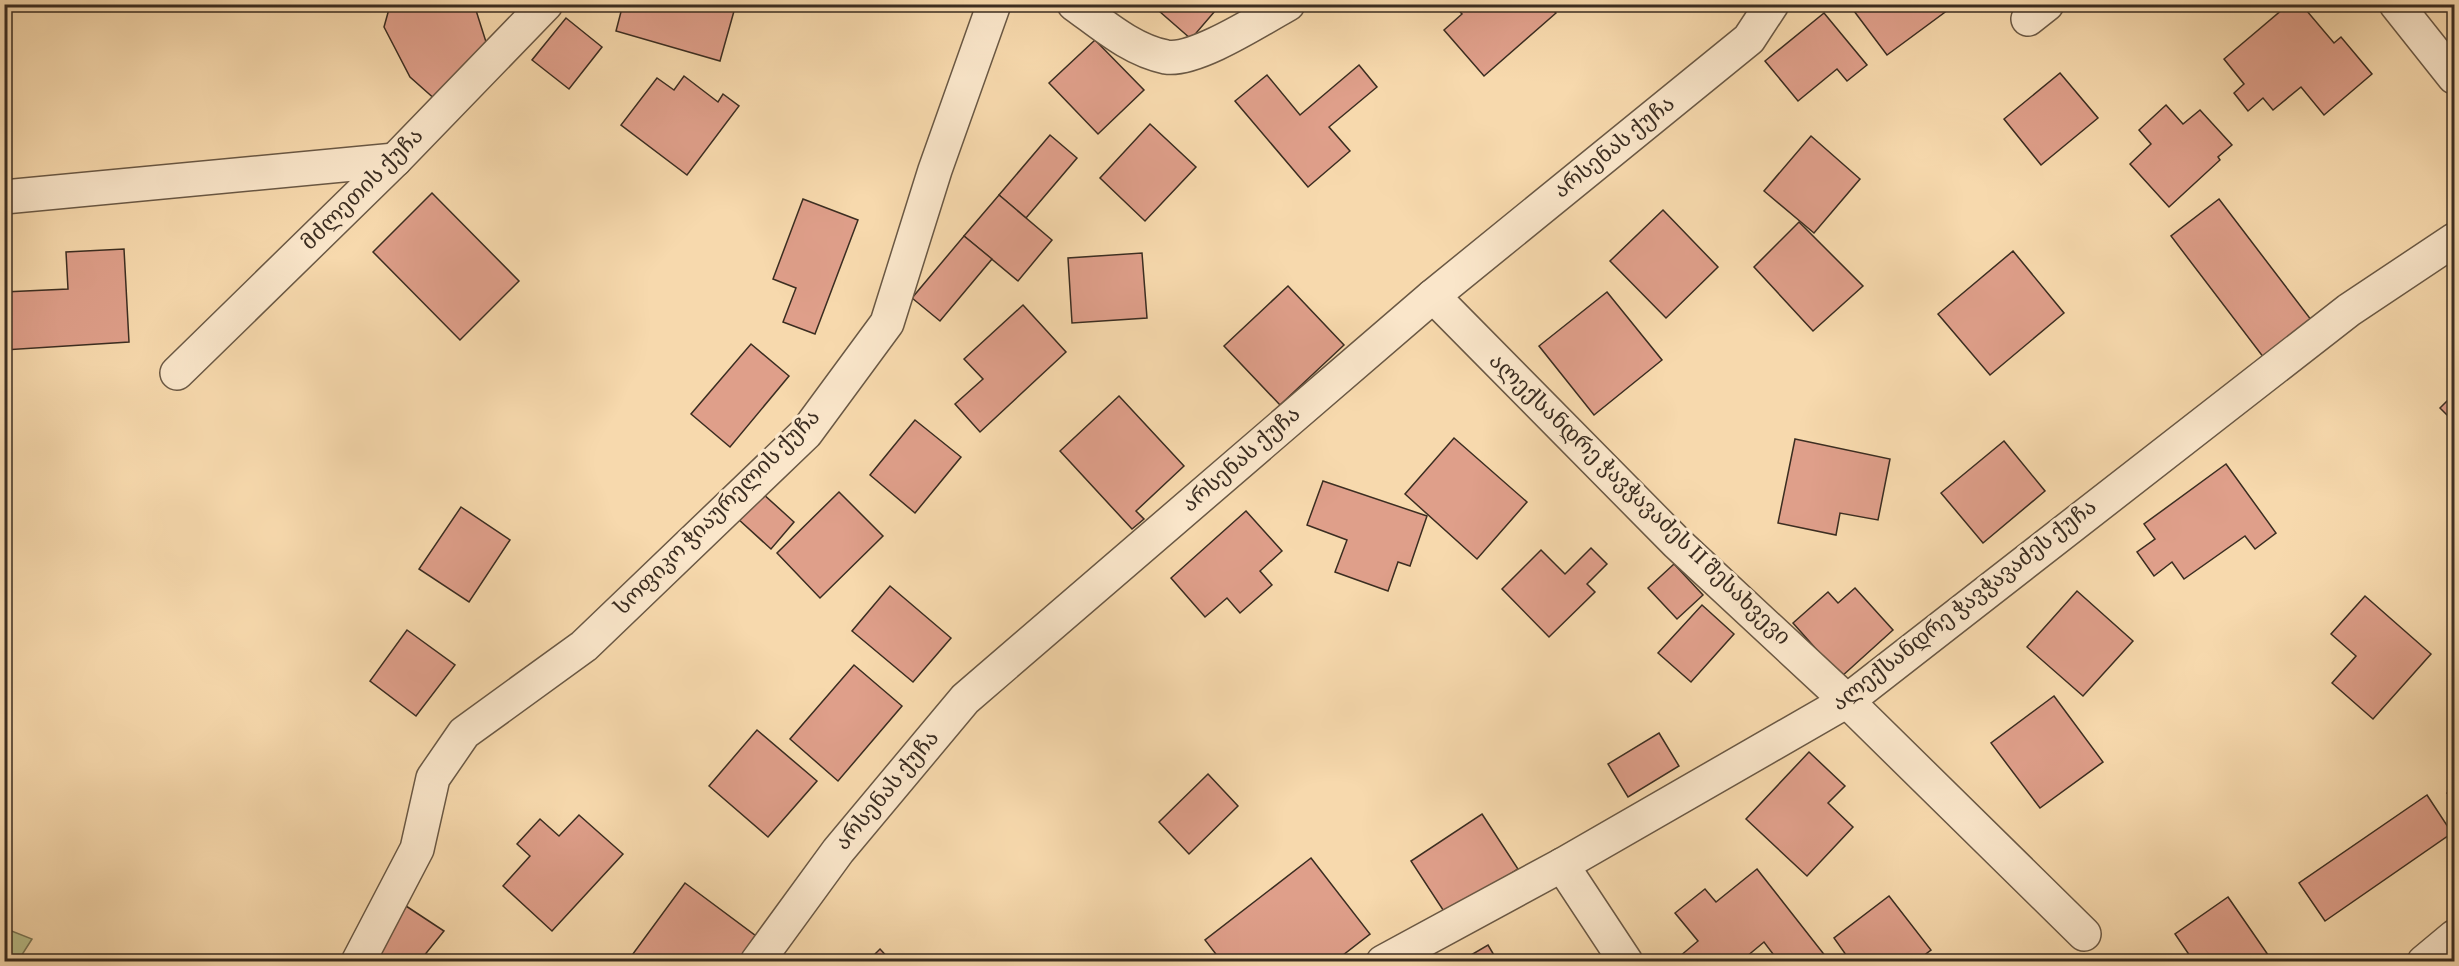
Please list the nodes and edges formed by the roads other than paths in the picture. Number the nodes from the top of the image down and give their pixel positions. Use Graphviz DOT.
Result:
graph roads {
  1 [pos="546,4"];
  2 [pos="994,4"];
  3 [pos="1074,4"];
  4 [pos="1288,4"];
  5 [pos="1772,4"];
  6 [pos="2396,4"];
  7 [pos="2454,77"];
  8 [pos="395,160"];
  9 [pos="4,197"];
  10 [pos="2454,240"];
  11 [pos="1433,296"];
  12 [pos="177,373"];
  13 [pos="1847,701"];
  14 [pos="1562,865"];
  15 [pos="2084,934"];
  16 [pos="2454,937"];
  17 [pos="358,962"];
  18 [pos="757,962"];
  19 [pos="1383,962"];
  20 [pos="1626,962"];
  21 [pos="2424,962"];
  1 -- 8 [label="street, მძლეთის ქუჩა"];
  2 -- 17 [label="street, სოფიკო ჭიაურელის ქუჩა"];
  3 -- 4 [label="street"];
  5 -- 11 [label="street, არსენას ქუჩა"];
  6 -- 7 [label="street"];
  8 -- 9 [label="street"];
  8 -- 12 [label="street, მძლეთის ქუჩა"];
  10 -- 13 [label="street, ალექსანდრე ჭავჭავაძეს ქუჩა"];
  11 -- 13 [label="street, ალექსანდრე ჭავჭავაძეს II შესახვევი"];
  11 -- 18 [label="street, არსენას ქუჩა"];
  13 -- 14 [label="street, ალექსანდრე ჭავჭავაძეს ქუჩა"];
  13 -- 15 [label="street, ალექსანდრე ჭავჭავაძეს II შესახვევი"];
  14 -- 19 [label="street, ალექსანდრე ჭავჭავაძეს ქუჩა"];
  14 -- 20 [label="street"];
  16 -- 21 [label="street"];
}
